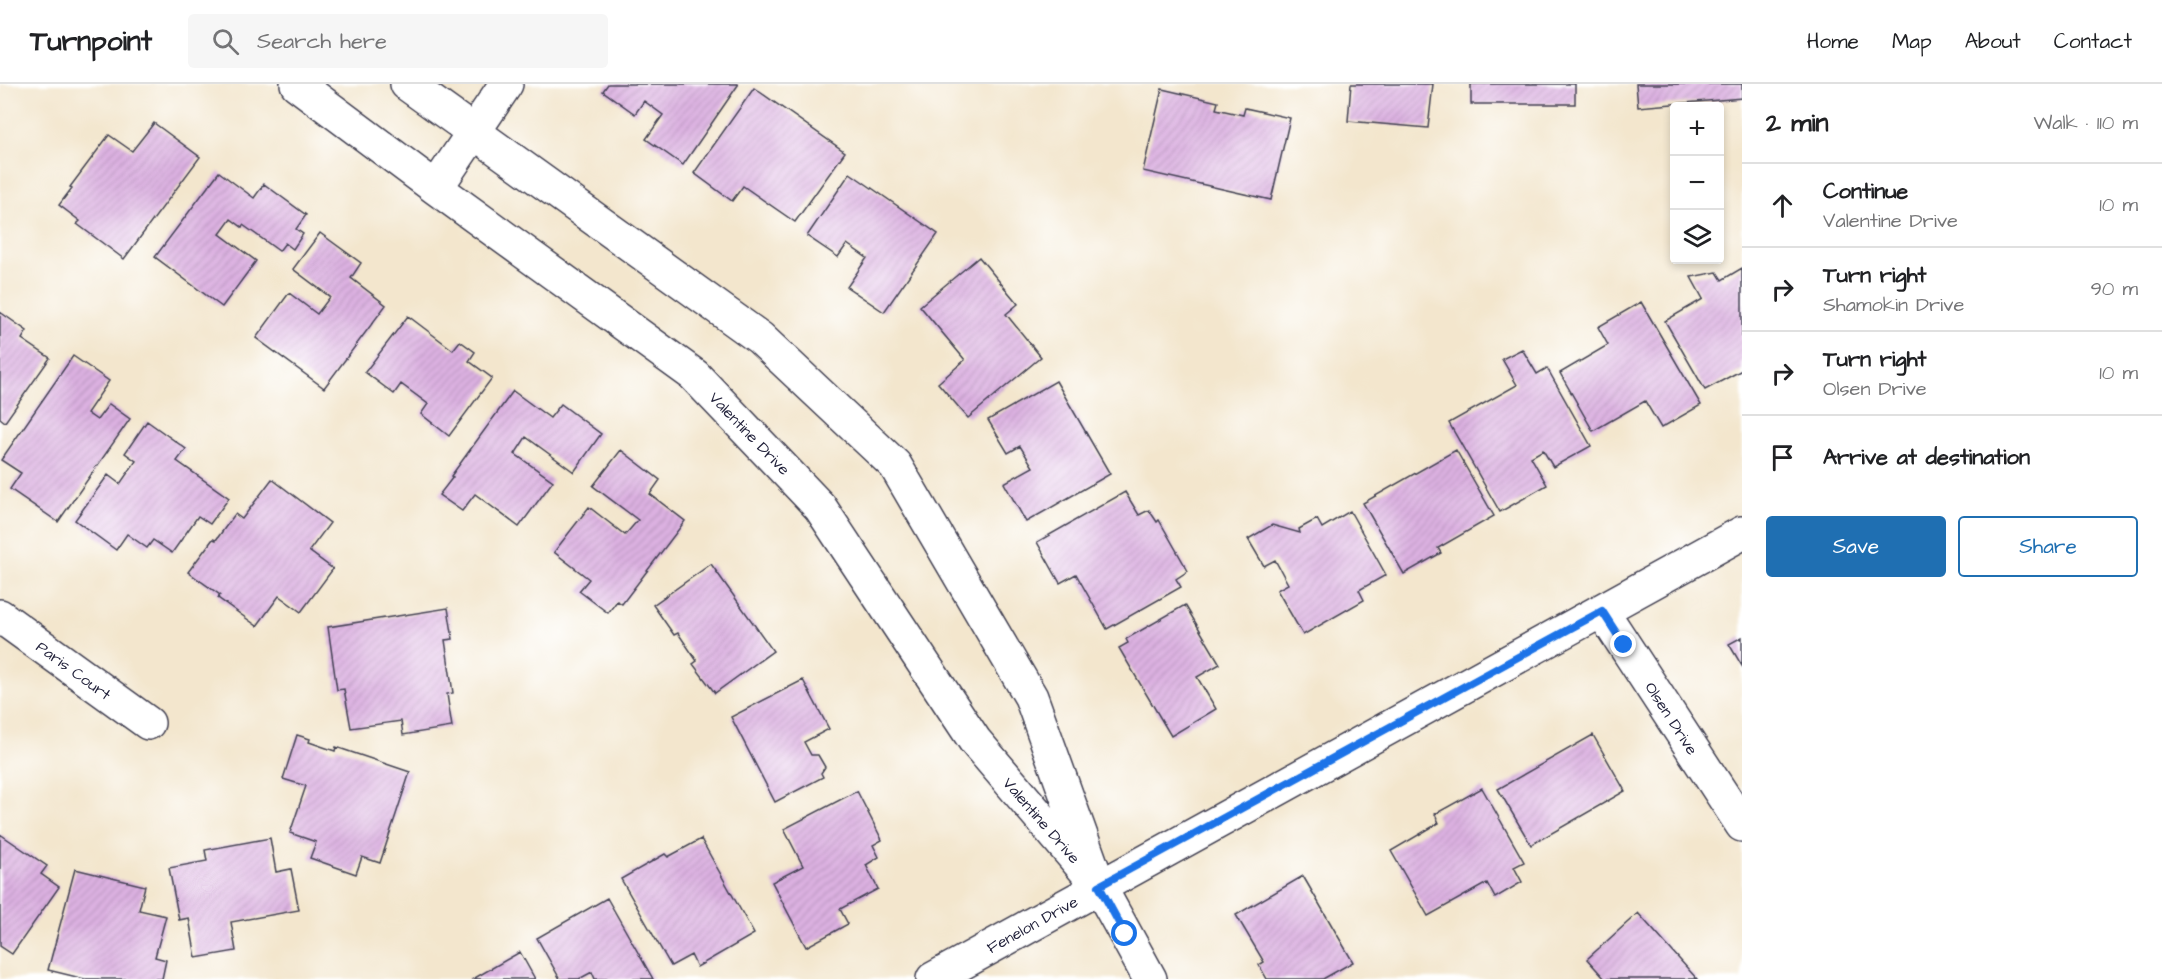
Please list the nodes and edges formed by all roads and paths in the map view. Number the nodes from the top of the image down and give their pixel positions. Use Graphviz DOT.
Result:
graph roads {
  1 [pos="297,84"];
  2 [pos="407,84"];
  3 [pos="506,84"];
  4 [pos="474,131"];
  5 [pos="436,188"];
  6 [pos="1742,533"];
  7 [pos="1602,611"];
  8 [pos="0,616"];
  9 [pos="148,723"];
  10 [pos="1742,825"];
  11 [pos="1099,886"];
  12 [pos="933,979"];
  13 [pos="1150,979"];
  1 -- 5 [label="street, Valentine Drive"];
  2 -- 4 [label="street, Valentine Drive"];
  3 -- 4 [label="street"];
  4 -- 5 [label="street"];
  4 -- 11 [label="street, Valentine Drive"];
  5 -- 11 [label="street, Valentine Drive"];
  6 -- 7 [label="street, Fenelon Drive"];
  7 -- 10 [label="street, Olsen Drive"];
  7 -- 11 [label="street, Fenelon Drive"];
  8 -- 9 [label="street, Paris Court"];
  11 -- 12 [label="street, Fenelon Drive"];
  11 -- 13 [label="street, Valentine Drive"];
}
